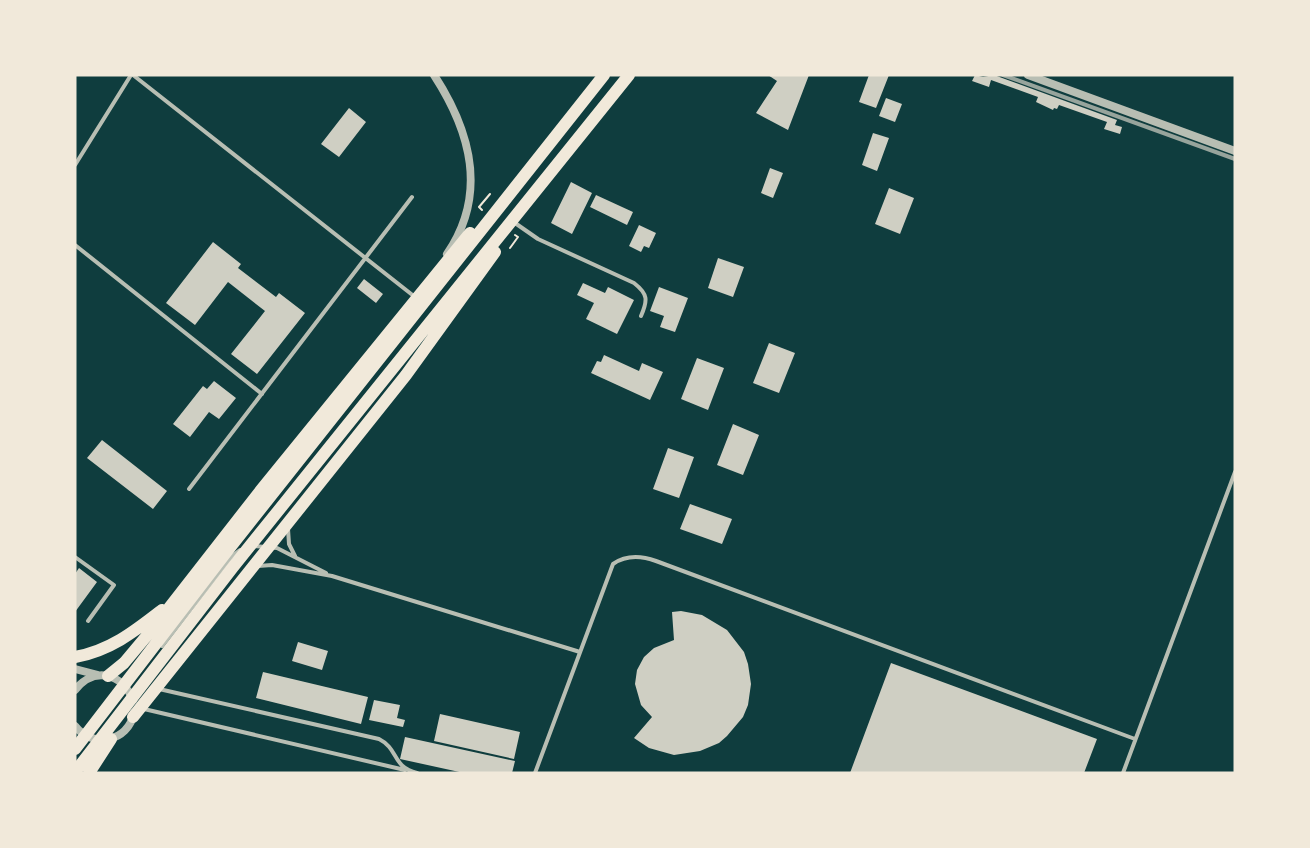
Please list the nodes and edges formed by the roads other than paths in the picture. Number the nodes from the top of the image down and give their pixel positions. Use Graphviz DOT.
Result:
graph roads {
  1 [pos="132,75"];
  2 [pos="434,75"];
  3 [pos="604,75"];
  4 [pos="629,75"];
  5 [pos="1028,75"];
  6 [pos="1235,151"];
  7 [pos="75,165"];
  8 [pos="412,197"];
  9 [pos="508,198"];
  10 [pos="522,208"];
  11 [pos="514,223"];
  12 [pos="75,245"];
  13 [pos="365,258"];
  14 [pos="416,298"];
  15 [pos="642,316"];
  16 [pos="262,394"];
  17 [pos="1235,472"];
  18 [pos="189,489"];
  19 [pos="288,524"];
  20 [pos="270,546"];
  21 [pos="75,556"];
  22 [pos="296,557"];
  23 [pos="206,560"];
  24 [pos="253,568"];
  25 [pos="332,576"];
  26 [pos="211,582"];
  27 [pos="239,585"];
  28 [pos="179,596"];
  29 [pos="88,621"];
  30 [pos="580,652"];
  31 [pos="75,657"];
  32 [pos="75,669"];
  33 [pos="105,676"];
  34 [pos="128,689"];
  35 [pos="156,689"];
  36 [pos="75,690"];
  37 [pos="137,713"];
  38 [pos="75,726"];
  39 [pos="111,739"];
  40 [pos="1136,739"];
  41 [pos="75,749"];
  42 [pos="408,771"];
  43 [pos="75,772"];
  44 [pos="89,773"];
  45 [pos="417,773"];
  46 [pos="535,773"];
  47 [pos="1123,773"];
  1 -- 7 [label="lane"];
  1 -- 13 [label="lane"];
  2 -- 14 [label="street"];
  3 -- 9 [label="highway"];
  4 -- 10 [label="highway"];
  5 -- 6 [label="street"];
  8 -- 13 [label="lane"];
  9 -- 14 [label="highway"];
  9 -- 41 [label="highway"];
  10 -- 11 [label="highway"];
  10 -- 43 [label="highway"];
  11 -- 15 [label="lane"];
  11 -- 19 [label="highway"];
  12 -- 16 [label="lane"];
  13 -- 14 [label="lane"];
  13 -- 16 [label="lane"];
  14 -- 23 [label="highway"];
  16 -- 18 [label="lane"];
  17 -- 40 [label="lane"];
  19 -- 20 [label="highway"];
  19 -- 22 [label="lane"];
  20 -- 22 [label="lane"];
  20 -- 24 [label="highway"];
  20 -- 26 [label="lane"];
  21 -- 29 [label="lane"];
  22 -- 25 [label="lane"];
  23 -- 26 [label="highway"];
  23 -- 28 [label="highway"];
  24 -- 25 [label="lane"];
  24 -- 27 [label="highway"];
  25 -- 30 [label="lane"];
  26 -- 27 [label="highway"];
  26 -- 34 [label="lane"];
  27 -- 35 [label="highway"];
  28 -- 31 [label="highway"];
  28 -- 33 [label="highway"];
  30 -- 40 [label="lane"];
  30 -- 46 [label="lane"];
  32 -- 33 [label="street"];
  33 -- 34 [label="street"];
  33 -- 36 [label="street"];
  34 -- 37 [label="street"];
  35 -- 37 [label="highway"];
  35 -- 42 [label="lane"];
  37 -- 39 [label="street"];
  37 -- 42 [label="lane"];
  38 -- 39 [label="street"];
  39 -- 44 [label="highway"];
  40 -- 47 [label="lane"];
  42 -- 45 [label="lane"];
}
